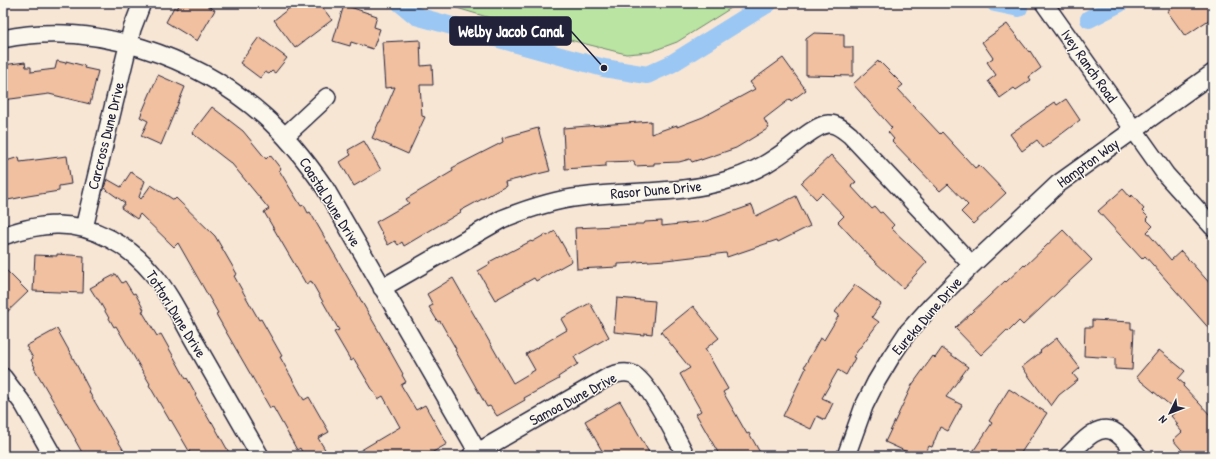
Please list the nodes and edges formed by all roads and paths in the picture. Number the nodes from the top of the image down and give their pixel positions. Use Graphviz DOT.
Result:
graph roads {
  1 [pos="142,3"];
  2 [pos="1044,3"];
  3 [pos="3,39"];
  4 [pos="128,44"];
  5 [pos="1213,73"];
  6 [pos="326,97"];
  7 [pos="1134,130"];
  8 [pos="285,136"];
  9 [pos="1213,227"];
  10 [pos="84,228"];
  11 [pos="3,236"];
  12 [pos="972,265"];
  13 [pos="382,288"];
  14 [pos="3,376"];
  15 [pos="476,455"];
  16 [pos="53,456"];
  17 [pos="260,456"];
  18 [pos="686,456"];
  19 [pos="846,456"];
  20 [pos="1068,456"];
  21 [pos="1138,456"];
  1 -- 4 [label="street, Carcross Dune Drive"];
  2 -- 7 [label="street, Ivey Ranch Road"];
  3 -- 4 [label="street, Coastal Dune Drive"];
  4 -- 8 [label="street, Coastal Dune Drive"];
  4 -- 10 [label="street, Carcross Dune Drive"];
  5 -- 7 [label="street, Hampton Way"];
  6 -- 8 [label="street"];
  7 -- 9 [label="street, Ivey Ranch Road"];
  7 -- 12 [label="street, Hampton Way"];
  8 -- 13 [label="street, Coastal Dune Drive"];
  10 -- 11 [label="street, Tottori Dune Drive"];
  10 -- 17 [label="street, Tottori Dune Drive"];
  12 -- 13 [label="street, Rasor Dune Drive"];
  12 -- 19 [label="street, Eureka Dune Drive"];
  13 -- 15 [label="street, Coastal Dune Drive"];
  14 -- 16 [label="street"];
  15 -- 18 [label="street, Samoa Dune Drive"];
  20 -- 21 [label="street"];
}
